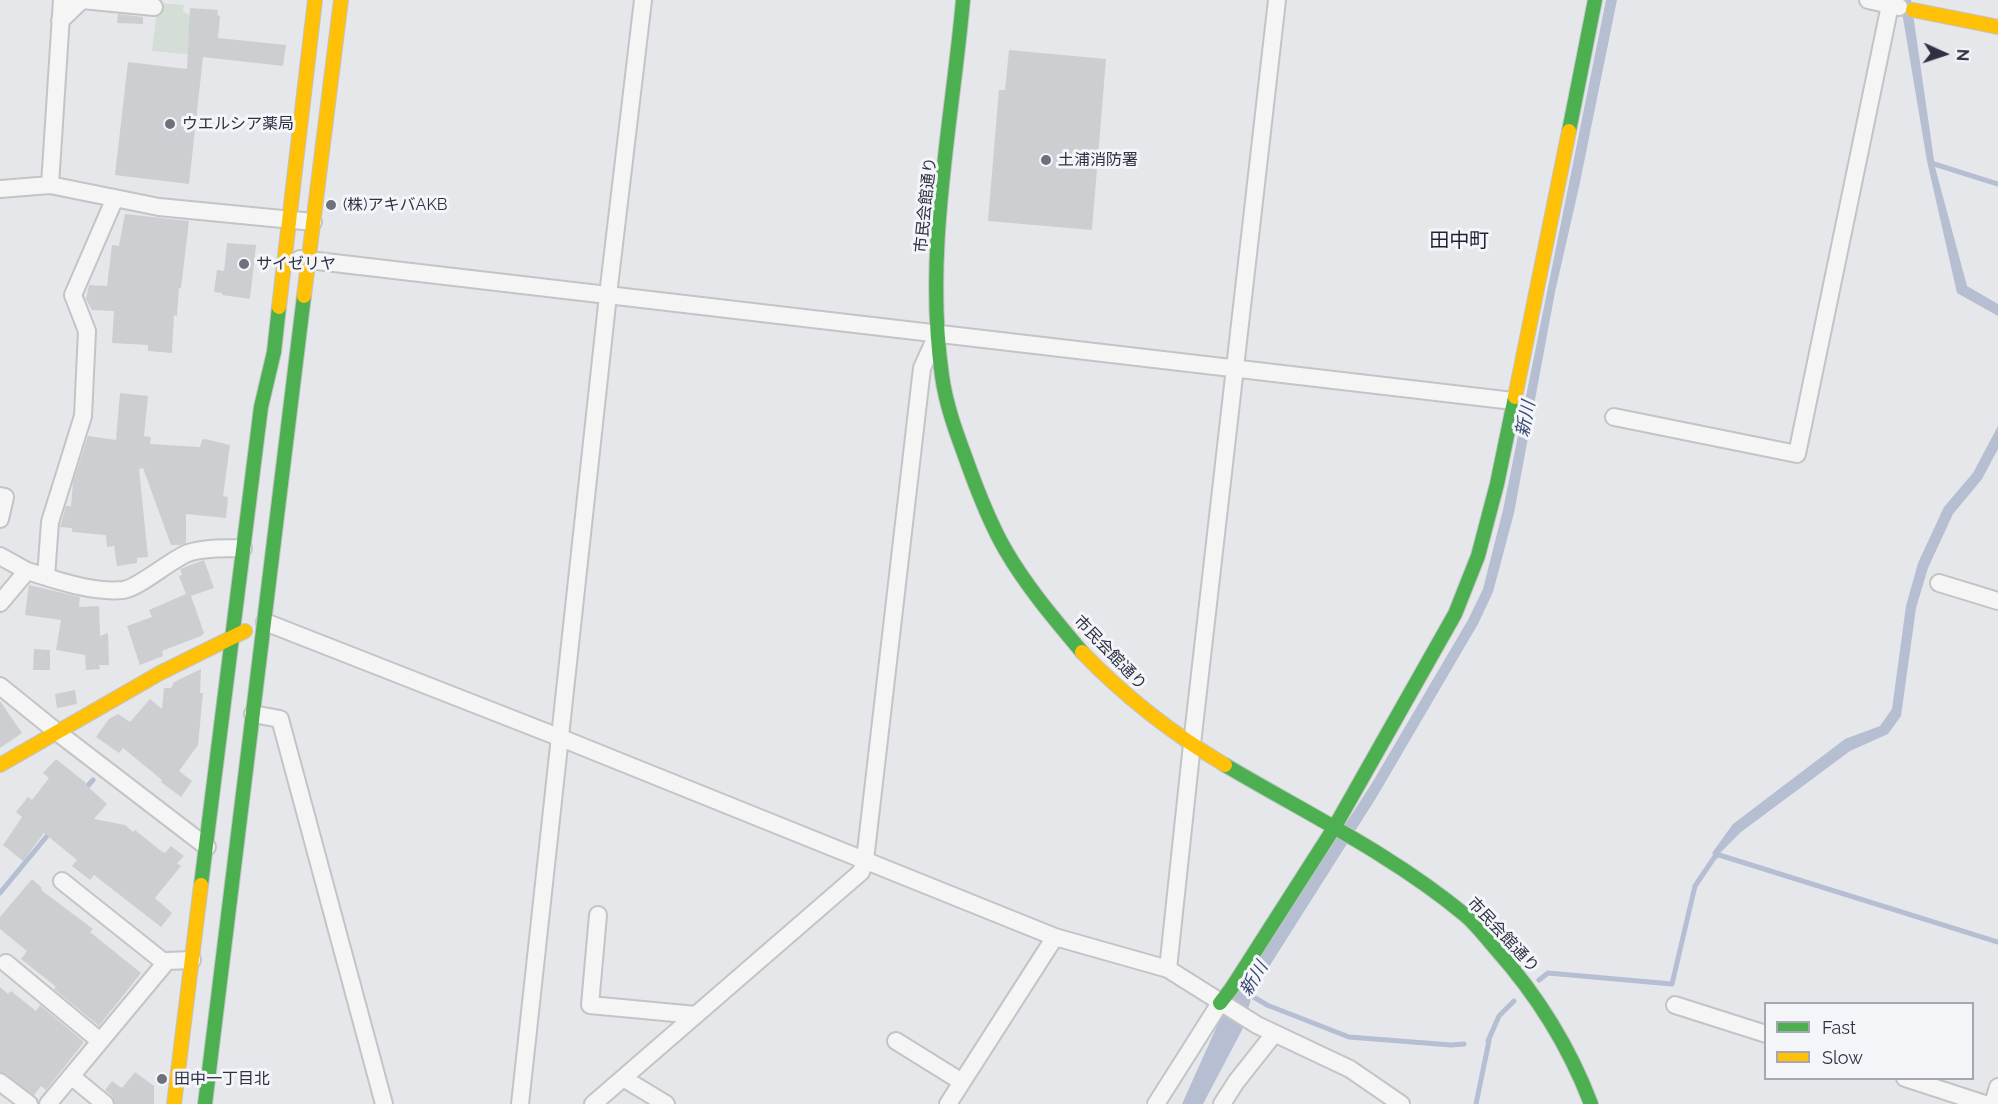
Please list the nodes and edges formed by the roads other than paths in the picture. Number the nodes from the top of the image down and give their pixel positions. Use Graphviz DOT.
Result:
graph roads {
  1 [pos="315,0"];
  2 [pos="341,0"];
  3 [pos="643,0"];
  4 [pos="963,0"];
  5 [pos="1278,0"];
  6 [pos="1594,0"];
  7 [pos="1868,0"];
  8 [pos="59,1"];
  9 [pos="1890,5"];
  10 [pos="154,7"];
  11 [pos="1912,10"];
  12 [pos="60,21"];
  13 [pos="1998,27"];
  14 [pos="50,185"];
  15 [pos="0,189"];
  16 [pos="115,198"];
  17 [pos="289,220"];
  18 [pos="314,222"];
  19 [pos="284,257"];
  20 [pos="309,260"];
  21 [pos="608,295"];
  22 [pos="938,333"];
  23 [pos="1236,368"];
  24 [pos="1513,401"];
  25 [pos="1614,417"];
  26 [pos="0,496"];
  27 [pos="0,519"];
  28 [pos="243,548"];
  29 [pos="0,556"];
  30 [pos="27,571"];
  31 [pos="46,577"];
  32 [pos="1939,583"];
  33 [pos="1998,601"];
  34 [pos="0,603"];
  35 [pos="265,622"];
  36 [pos="233,635"];
  37 [pos="0,686"];
  38 [pos="253,714"];
  39 [pos="57,732"];
  40 [pos="561,738"];
  41 [pos="1191,744"];
  42 [pos="0,765"];
  43 [pos="1334,828"];
  44 [pos="207,847"];
  45 [pos="865,860"];
  46 [pos="62,881"];
  47 [pos="598,915"];
  48 [pos="1055,937"];
  49 [pos="192,960"];
  50 [pos="6,963"];
  51 [pos="165,963"];
  52 [pos="1168,969"];
  53 [pos="1224,1005"];
  54 [pos="1675,1005"];
  55 [pos="696,1015"];
  56 [pos="1764,1033"];
  57 [pos="1274,1034"];
  58 [pos="100,1041"];
  59 [pos="896,1041"];
  60 [pos="71,1076"];
  61 [pos="624,1078"];
  62 [pos="1911,1080"];
  63 [pos="0,1082"];
  64 [pos="962,1082"];
  65 [pos="1998,1087"];
  66 [pos="28,1104"];
  67 [pos="48,1104"];
  68 [pos="105,1104"];
  69 [pos="174,1104"];
  70 [pos="205,1104"];
  71 [pos="384,1104"];
  72 [pos="520,1104"];
  73 [pos="593,1104"];
  74 [pos="666,1104"];
  75 [pos="948,1104"];
  76 [pos="1156,1104"];
  77 [pos="1222,1104"];
  78 [pos="1401,1104"];
  79 [pos="1591,1104"];
  80 [pos="1985,1104"];
  81 [pos="1993,1104"];
  1 -- 17 [label="street"];
  2 -- 18 [label="street"];
  3 -- 21 [label="street"];
  4 -- 22 [label="street, 市民会館通り"];
  5 -- 23 [label="street"];
  6 -- 24 [label="street"];
  7 -- 9 [label="street"];
  8 -- 12 [label="street"];
  9 -- 11 [label="street"];
  9 -- 25 [label="street"];
  10 -- 12 [label="street"];
  11 -- 13 [label="street"];
  12 -- 14 [label="street"];
  14 -- 15 [label="street"];
  14 -- 16 [label="street"];
  16 -- 17 [label="street"];
  16 -- 31 [label="street"];
  17 -- 18 [label="street"];
  17 -- 19 [label="street"];
  18 -- 20 [label="street"];
  19 -- 20 [label="street"];
  19 -- 28 [label="street"];
  20 -- 21 [label="street"];
  20 -- 35 [label="street"];
  21 -- 22 [label="street"];
  21 -- 40 [label="street"];
  22 -- 23 [label="street"];
  22 -- 41 [label="street, 市民会館通り"];
  22 -- 45 [label="street"];
  23 -- 24 [label="street"];
  23 -- 41 [label="street"];
  24 -- 43 [label="street"];
  26 -- 27 [label="street"];
  28 -- 31 [label="street"];
  28 -- 36 [label="street"];
  29 -- 30 [label="street"];
  30 -- 31 [label="street"];
  30 -- 34 [label="street"];
  32 -- 33 [label="street"];
  35 -- 36 [label="street"];
  35 -- 38 [label="street"];
  35 -- 40 [label="street"];
  36 -- 39 [label="street"];
  36 -- 44 [label="street"];
  37 -- 39 [label="street"];
  38 -- 70 [label="street"];
  38 -- 71 [label="street"];
  39 -- 42 [label="street"];
  39 -- 44 [label="street"];
  40 -- 45 [label="street"];
  40 -- 72 [label="street"];
  41 -- 43 [label="street, 市民会館通り"];
  41 -- 52 [label="street"];
  43 -- 53 [label="street"];
  43 -- 79 [label="street, 市民会館通り"];
  44 -- 49 [label="street"];
  45 -- 48 [label="street"];
  45 -- 55 [label="street"];
  46 -- 51 [label="street"];
  47 -- 55 [label="street"];
  48 -- 52 [label="street"];
  48 -- 64 [label="street"];
  49 -- 51 [label="street"];
  49 -- 69 [label="street"];
  50 -- 58 [label="street"];
  51 -- 58 [label="street"];
  52 -- 53 [label="street"];
  53 -- 57 [label="street"];
  53 -- 76 [label="street"];
  54 -- 56 [label="street"];
  55 -- 61 [label="street"];
  57 -- 77 [label="street"];
  57 -- 78 [label="street"];
  58 -- 60 [label="street"];
  59 -- 64 [label="street"];
  60 -- 67 [label="street"];
  60 -- 68 [label="street"];
  61 -- 73 [label="street"];
  61 -- 74 [label="street"];
  62 -- 80 [label="street"];
  63 -- 66 [label="street"];
  64 -- 75 [label="street"];
  65 -- 81 [label="street"];
}
